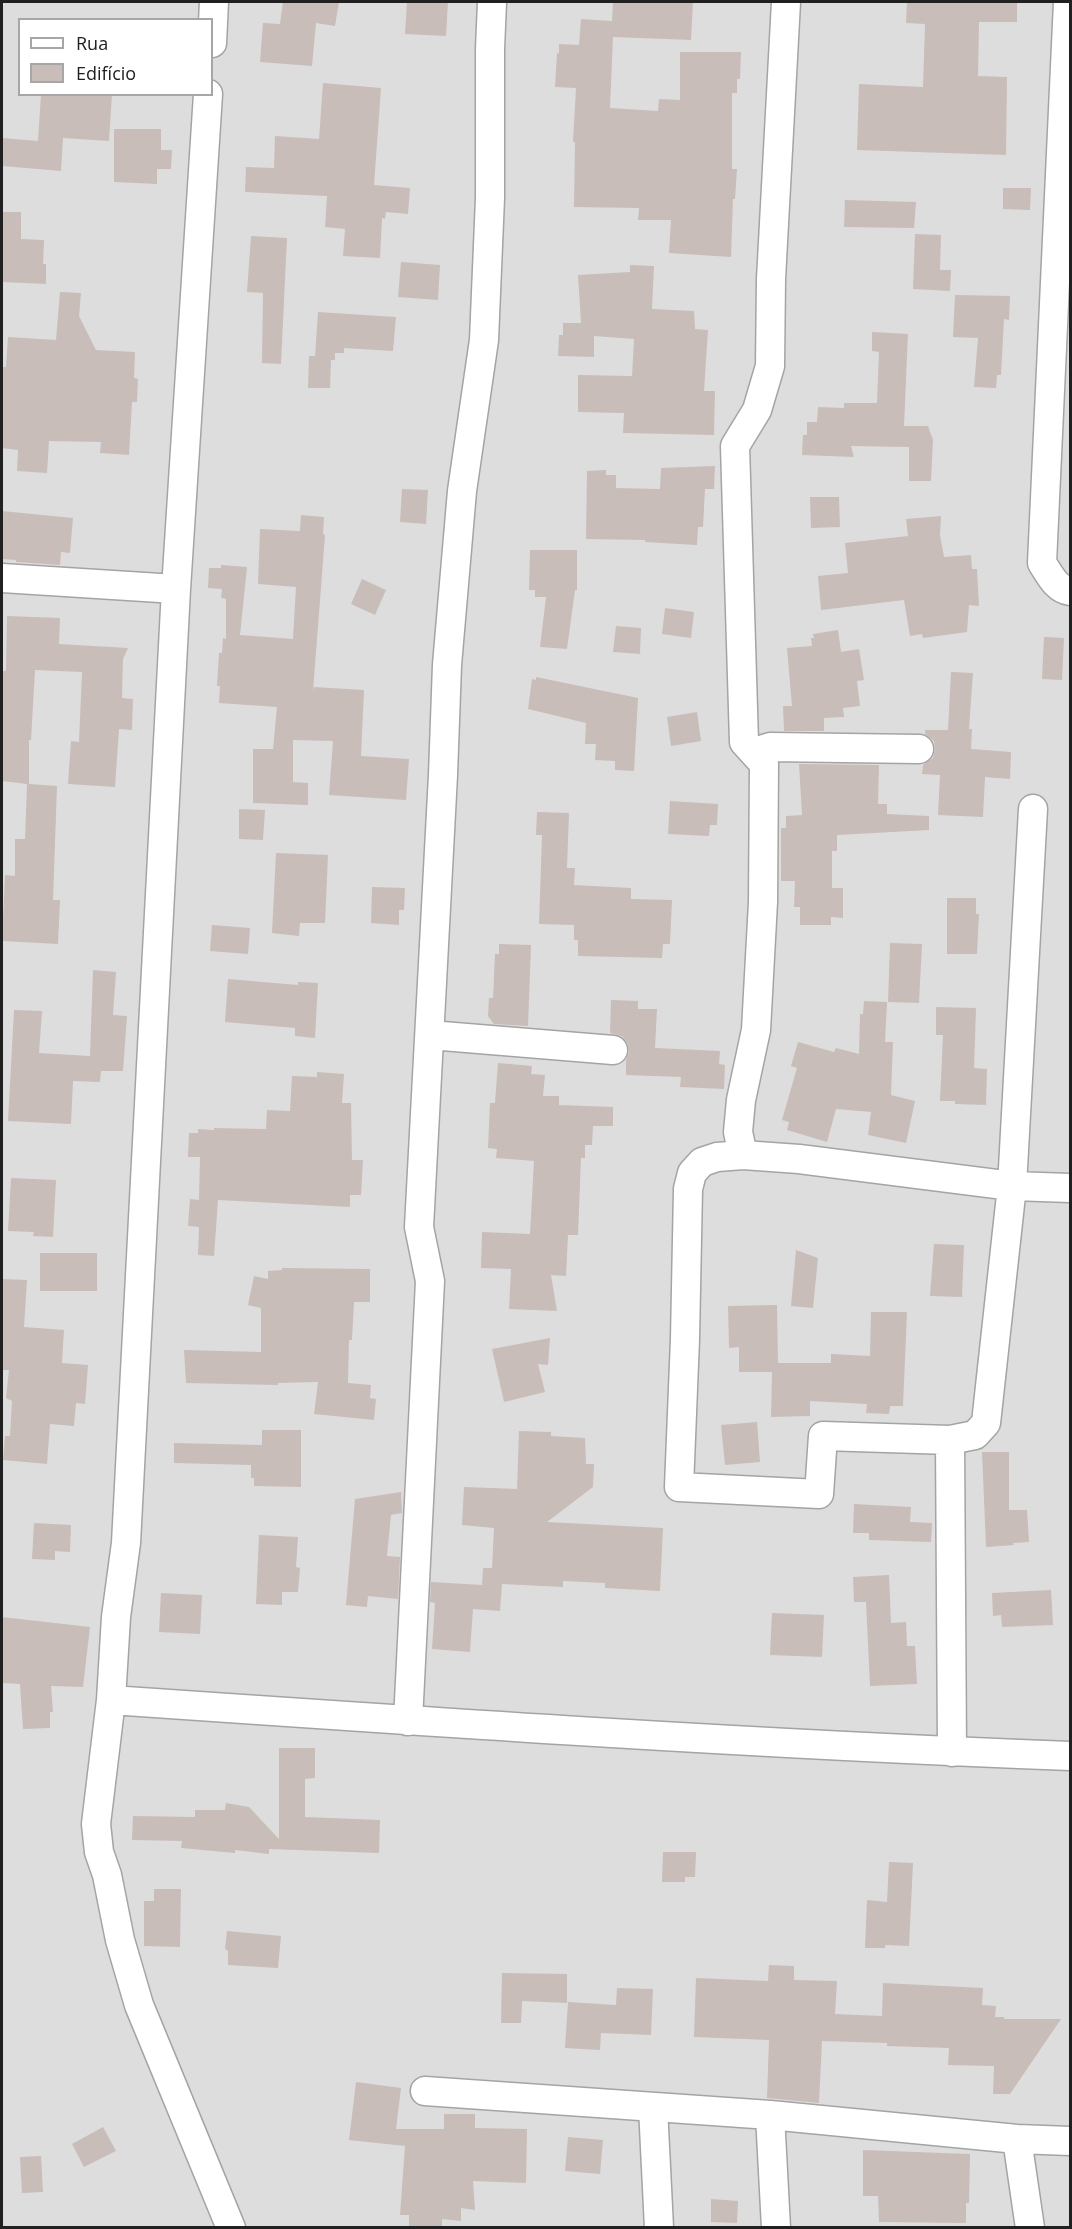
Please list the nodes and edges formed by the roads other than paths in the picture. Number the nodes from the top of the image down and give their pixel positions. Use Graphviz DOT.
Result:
graph roads {
  1 [pos="214,2"];
  2 [pos="492,2"];
  3 [pos="786,2"];
  4 [pos="1068,2"];
  5 [pos="213,22"];
  6 [pos="208,96"];
  7 [pos="2,578"];
  8 [pos="176,589"];
  9 [pos="1071,591"];
  10 [pos="919,749"];
  11 [pos="754,752"];
  12 [pos="1033,809"];
  13 [pos="430,1035"];
  14 [pos="613,1050"];
  15 [pos="742,1155"];
  16 [pos="1012,1186"];
  17 [pos="1071,1188"];
  18 [pos="950,1440"];
  19 [pos="111,1700"];
  20 [pos="408,1721"];
  21 [pos="952,1752"];
  22 [pos="1071,1756"];
  23 [pos="424,2091"];
  24 [pos="653,2107"];
  25 [pos="770,2115"];
  26 [pos="1017,2139"];
  27 [pos="1071,2141"];
  28 [pos="231,2228"];
  29 [pos="659,2228"];
  30 [pos="776,2228"];
  31 [pos="1030,2228"];
  1 -- 5 [label="street"];
  2 -- 13 [label="street"];
  3 -- 11 [label="street"];
  4 -- 9 [label="street"];
  6 -- 8 [label="street"];
  7 -- 8 [label="street"];
  8 -- 19 [label="street"];
  10 -- 11 [label="street"];
  11 -- 15 [label="street"];
  12 -- 16 [label="street"];
  13 -- 14 [label="street"];
  13 -- 20 [label="street"];
  15 -- 16 [label="street"];
  15 -- 18 [label="street"];
  16 -- 17 [label="street"];
  16 -- 18 [label="street"];
  18 -- 21 [label="street"];
  19 -- 20 [label="street"];
  19 -- 28 [label="street"];
  20 -- 21 [label="street"];
  21 -- 22 [label="street"];
  23 -- 24 [label="street"];
  24 -- 25 [label="street"];
  24 -- 29 [label="street"];
  25 -- 26 [label="street"];
  25 -- 30 [label="street"];
  26 -- 27 [label="street"];
  26 -- 31 [label="street"];
}
